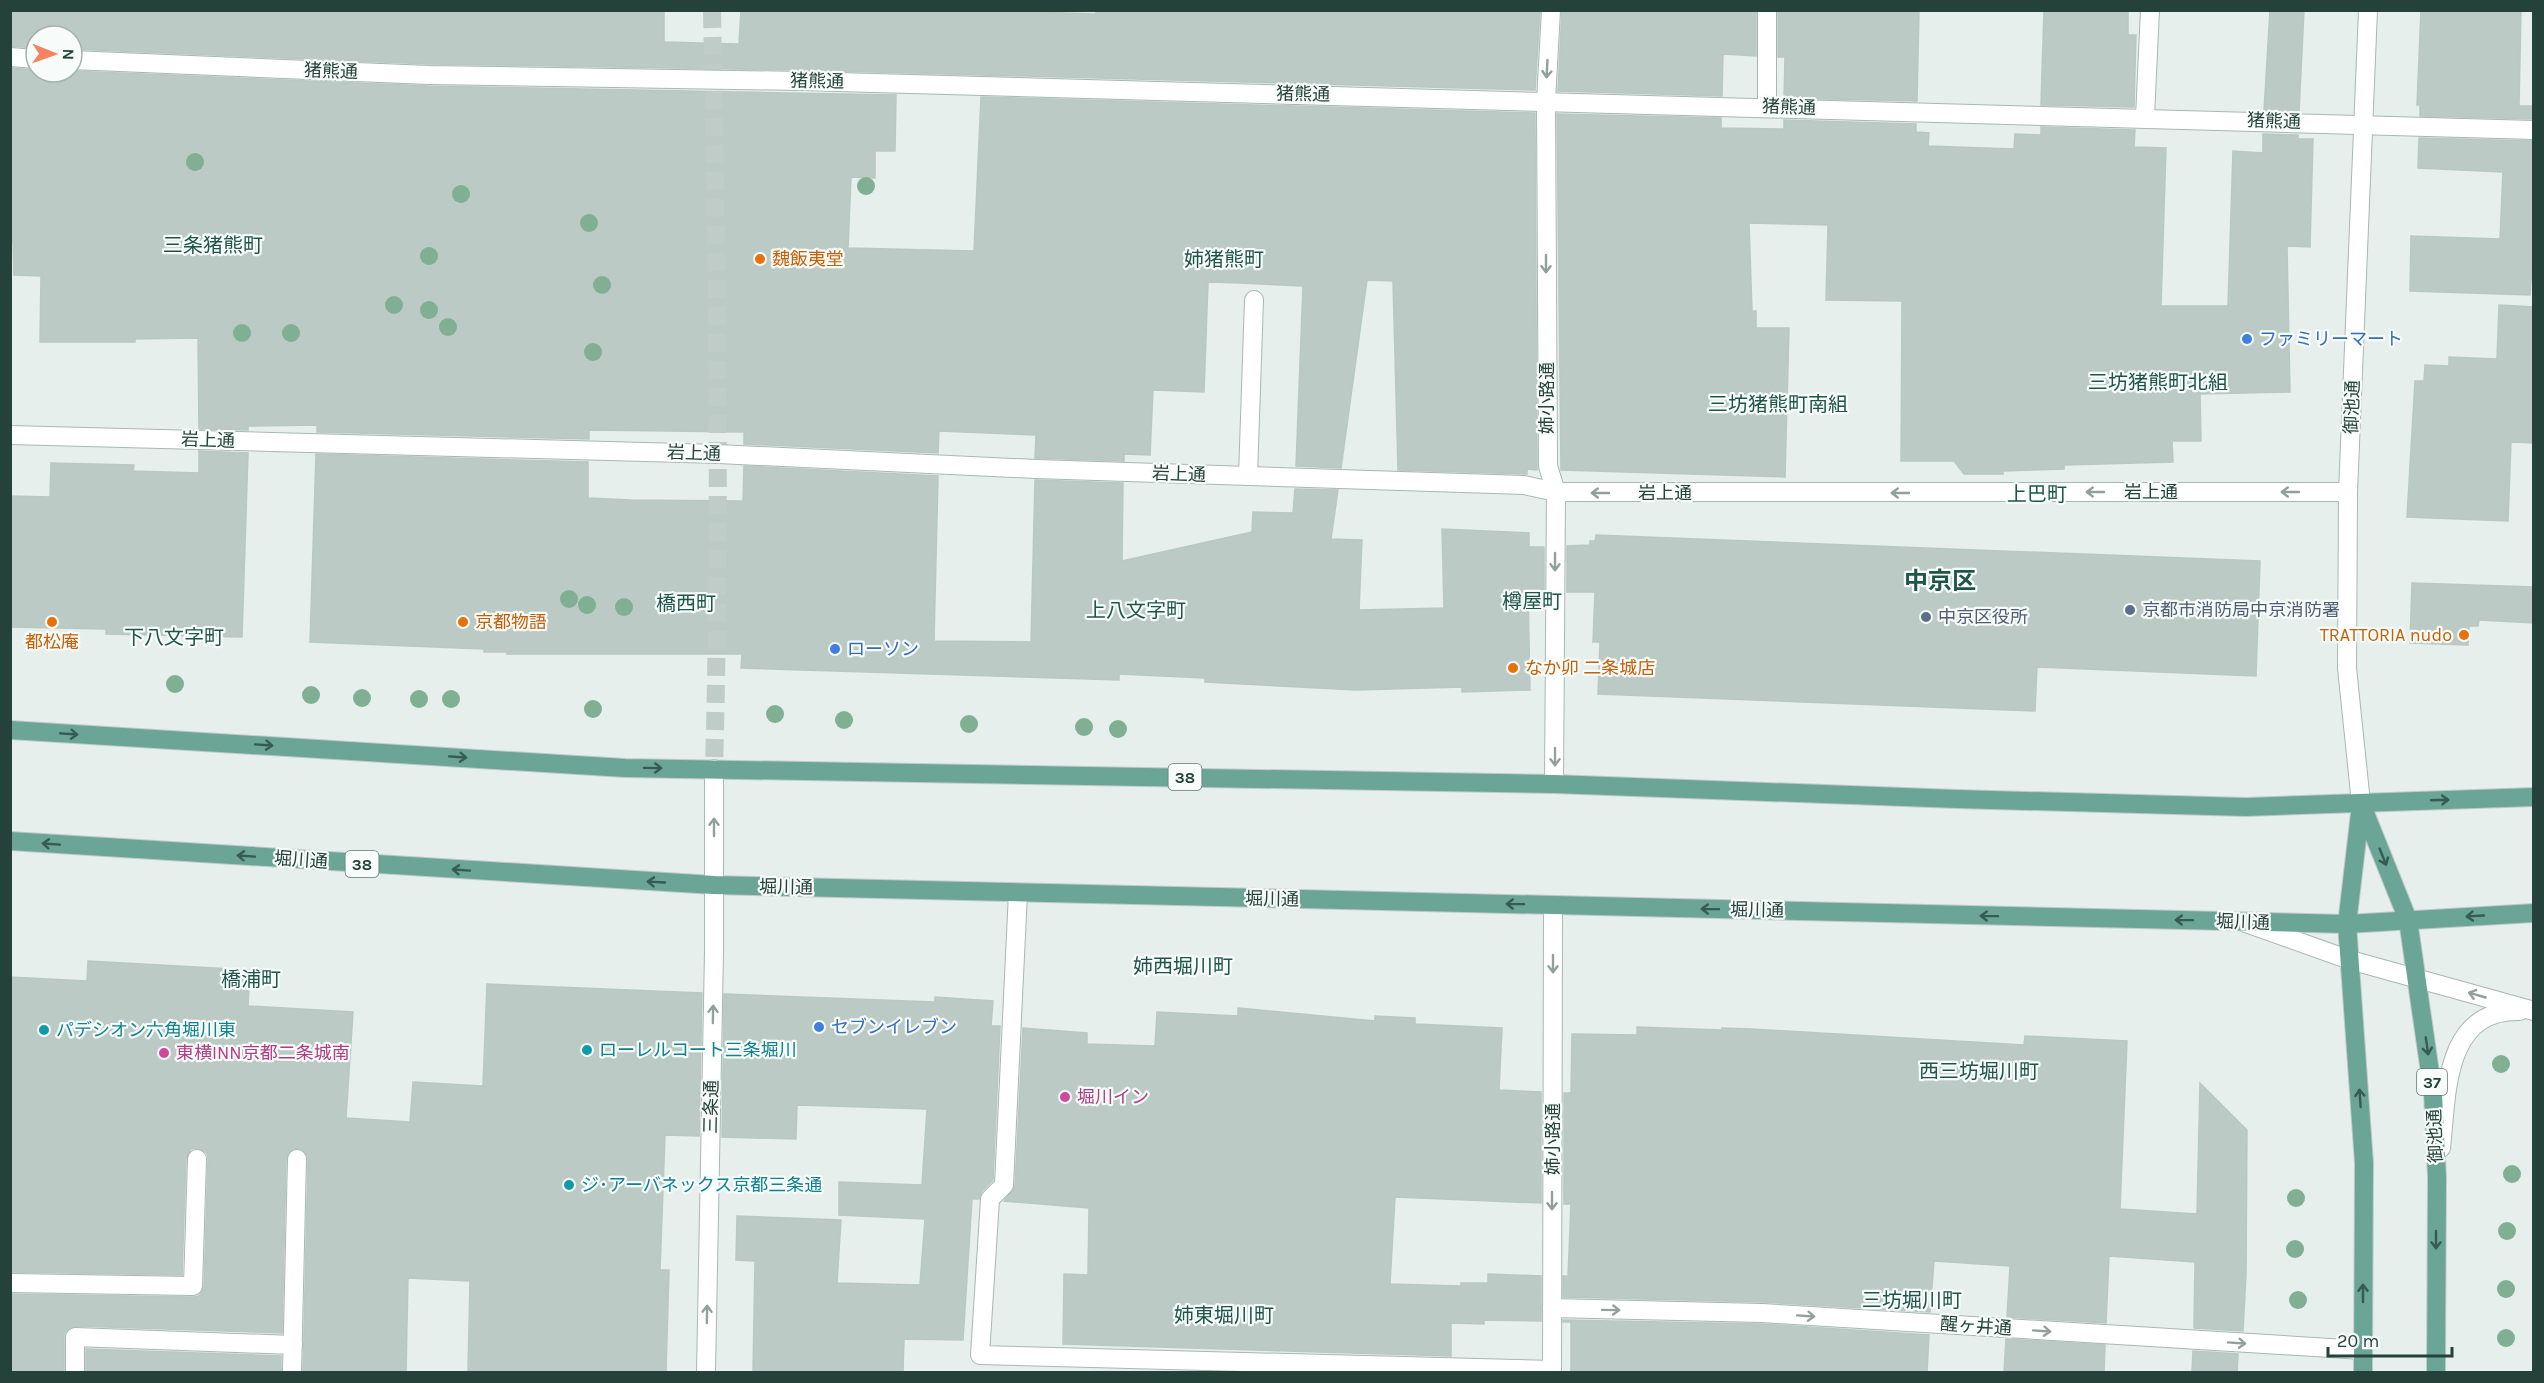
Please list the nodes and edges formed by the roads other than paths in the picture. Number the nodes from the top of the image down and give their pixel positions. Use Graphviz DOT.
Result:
graph roads {
  1 [pos="1551,10"];
  2 [pos="1767,10"];
  3 [pos="2150,10"];
  4 [pos="2368,10"];
  5 [pos="84,61"];
  6 [pos="1546,100"];
  7 [pos="1767,107"];
  8 [pos="2145,117"];
  9 [pos="2363,124"];
  10 [pos="2534,130"];
  11 [pos="1254,300"];
  12 [pos="10,435"];
  13 [pos="1248,476"];
  14 [pos="1556,492"];
  15 [pos="2348,492"];
  16 [pos="10,730"];
  17 [pos="714,769"];
  18 [pos="1554,784"];
  19 [pos="2534,797"];
  20 [pos="2361,803"];
  21 [pos="10,841"];
  22 [pos="714,885"];
  23 [pos="1018,893"];
  24 [pos="1553,905"];
  25 [pos="2534,913"];
  26 [pos="2408,920"];
  27 [pos="2244,922"];
  28 [pos="2347,924"];
  29 [pos="2350,960"];
  30 [pos="2417,979"];
  31 [pos="2534,1012"];
  32 [pos="197,1159"];
  33 [pos="297,1159"];
  34 [pos="2437,1178"];
  35 [pos="10,1283"];
  36 [pos="1552,1308"];
  37 [pos="293,1344"];
  38 [pos="2363,1350"];
  39 [pos="1552,1371"];
  40 [pos="75,1372"];
  41 [pos="292,1372"];
  42 [pos="706,1372"];
  43 [pos="2363,1372"];
  44 [pos="2436,1372"];
  1 -- 6 [label="street, 姉小路通, one-way"];
  2 -- 7 [label="street"];
  3 -- 8 [label="street"];
  4 -- 9 [label="street, 御池通"];
  5 -- 6 [label="street, 猪熊通"];
  6 -- 7 [label="street, 猪熊通"];
  6 -- 14 [label="street, 姉小路通, one-way"];
  7 -- 8 [label="street, 猪熊通"];
  8 -- 9 [label="street, 猪熊通"];
  9 -- 10 [label="street, 猪熊通"];
  9 -- 15 [label="street, 御池通"];
  11 -- 13 [label="street"];
  12 -- 13 [label="street, 岩上通"];
  13 -- 14 [label="street, 岩上通"];
  15 -- 14 [label="street, 岩上通, one-way"];
  14 -- 18 [label="street, 姉小路通, one-way"];
  15 -- 20 [label="street, 御池通"];
  16 -- 17 [label="main road, 38, one-way"];
  17 -- 18 [label="main road, 38"];
  22 -- 17 [label="street, 三条通, one-way"];
  18 -- 20 [label="main road, 38"];
  20 -- 19 [label="main road, one-way"];
  20 -- 26 [label="main road, 御池通 / 37, one-way"];
  20 -- 28 [label="main road, 御池通"];
  22 -- 21 [label="main road, 堀川通 / 38, one-way"];
  22 -- 23 [label="main road, 堀川通 / 38"];
  42 -- 22 [label="street, 三条通, one-way"];
  24 -- 23 [label="main road, 堀川通 / 38, one-way"];
  23 -- 39 [label="street"];
  27 -- 24 [label="main road, 堀川通 / 38, one-way"];
  24 -- 36 [label="street, 姉小路通, one-way"];
  25 -- 26 [label="main road, 堀川通, one-way"];
  26 -- 28 [label="main road, 堀川通"];
  26 -- 30 [label="main road, 御池通 / 37"];
  27 -- 28 [label="main road, 堀川通 / 38"];
  27 -- 29 [label="street"];
  28 -- 29 [label="main road, 御池通"];
  29 -- 30 [label="street"];
  38 -- 29 [label="main road, 御池通, one-way"];
  31 -- 30 [label="street, one-way"];
  30 -- 34 [label="main road, 御池通 / 37, one-way"];
  31 -- 34 [label="street"];
  32 -- 35 [label="street"];
  33 -- 37 [label="street"];
  34 -- 44 [label="main road, 御池通 / 37, one-way"];
  36 -- 38 [label="street, 醒ヶ井通, one-way"];
  36 -- 39 [label="street, 姉小路通"];
  37 -- 40 [label="street"];
  37 -- 41 [label="street"];
  38 -- 43 [label="main road, 御池通"];
}
